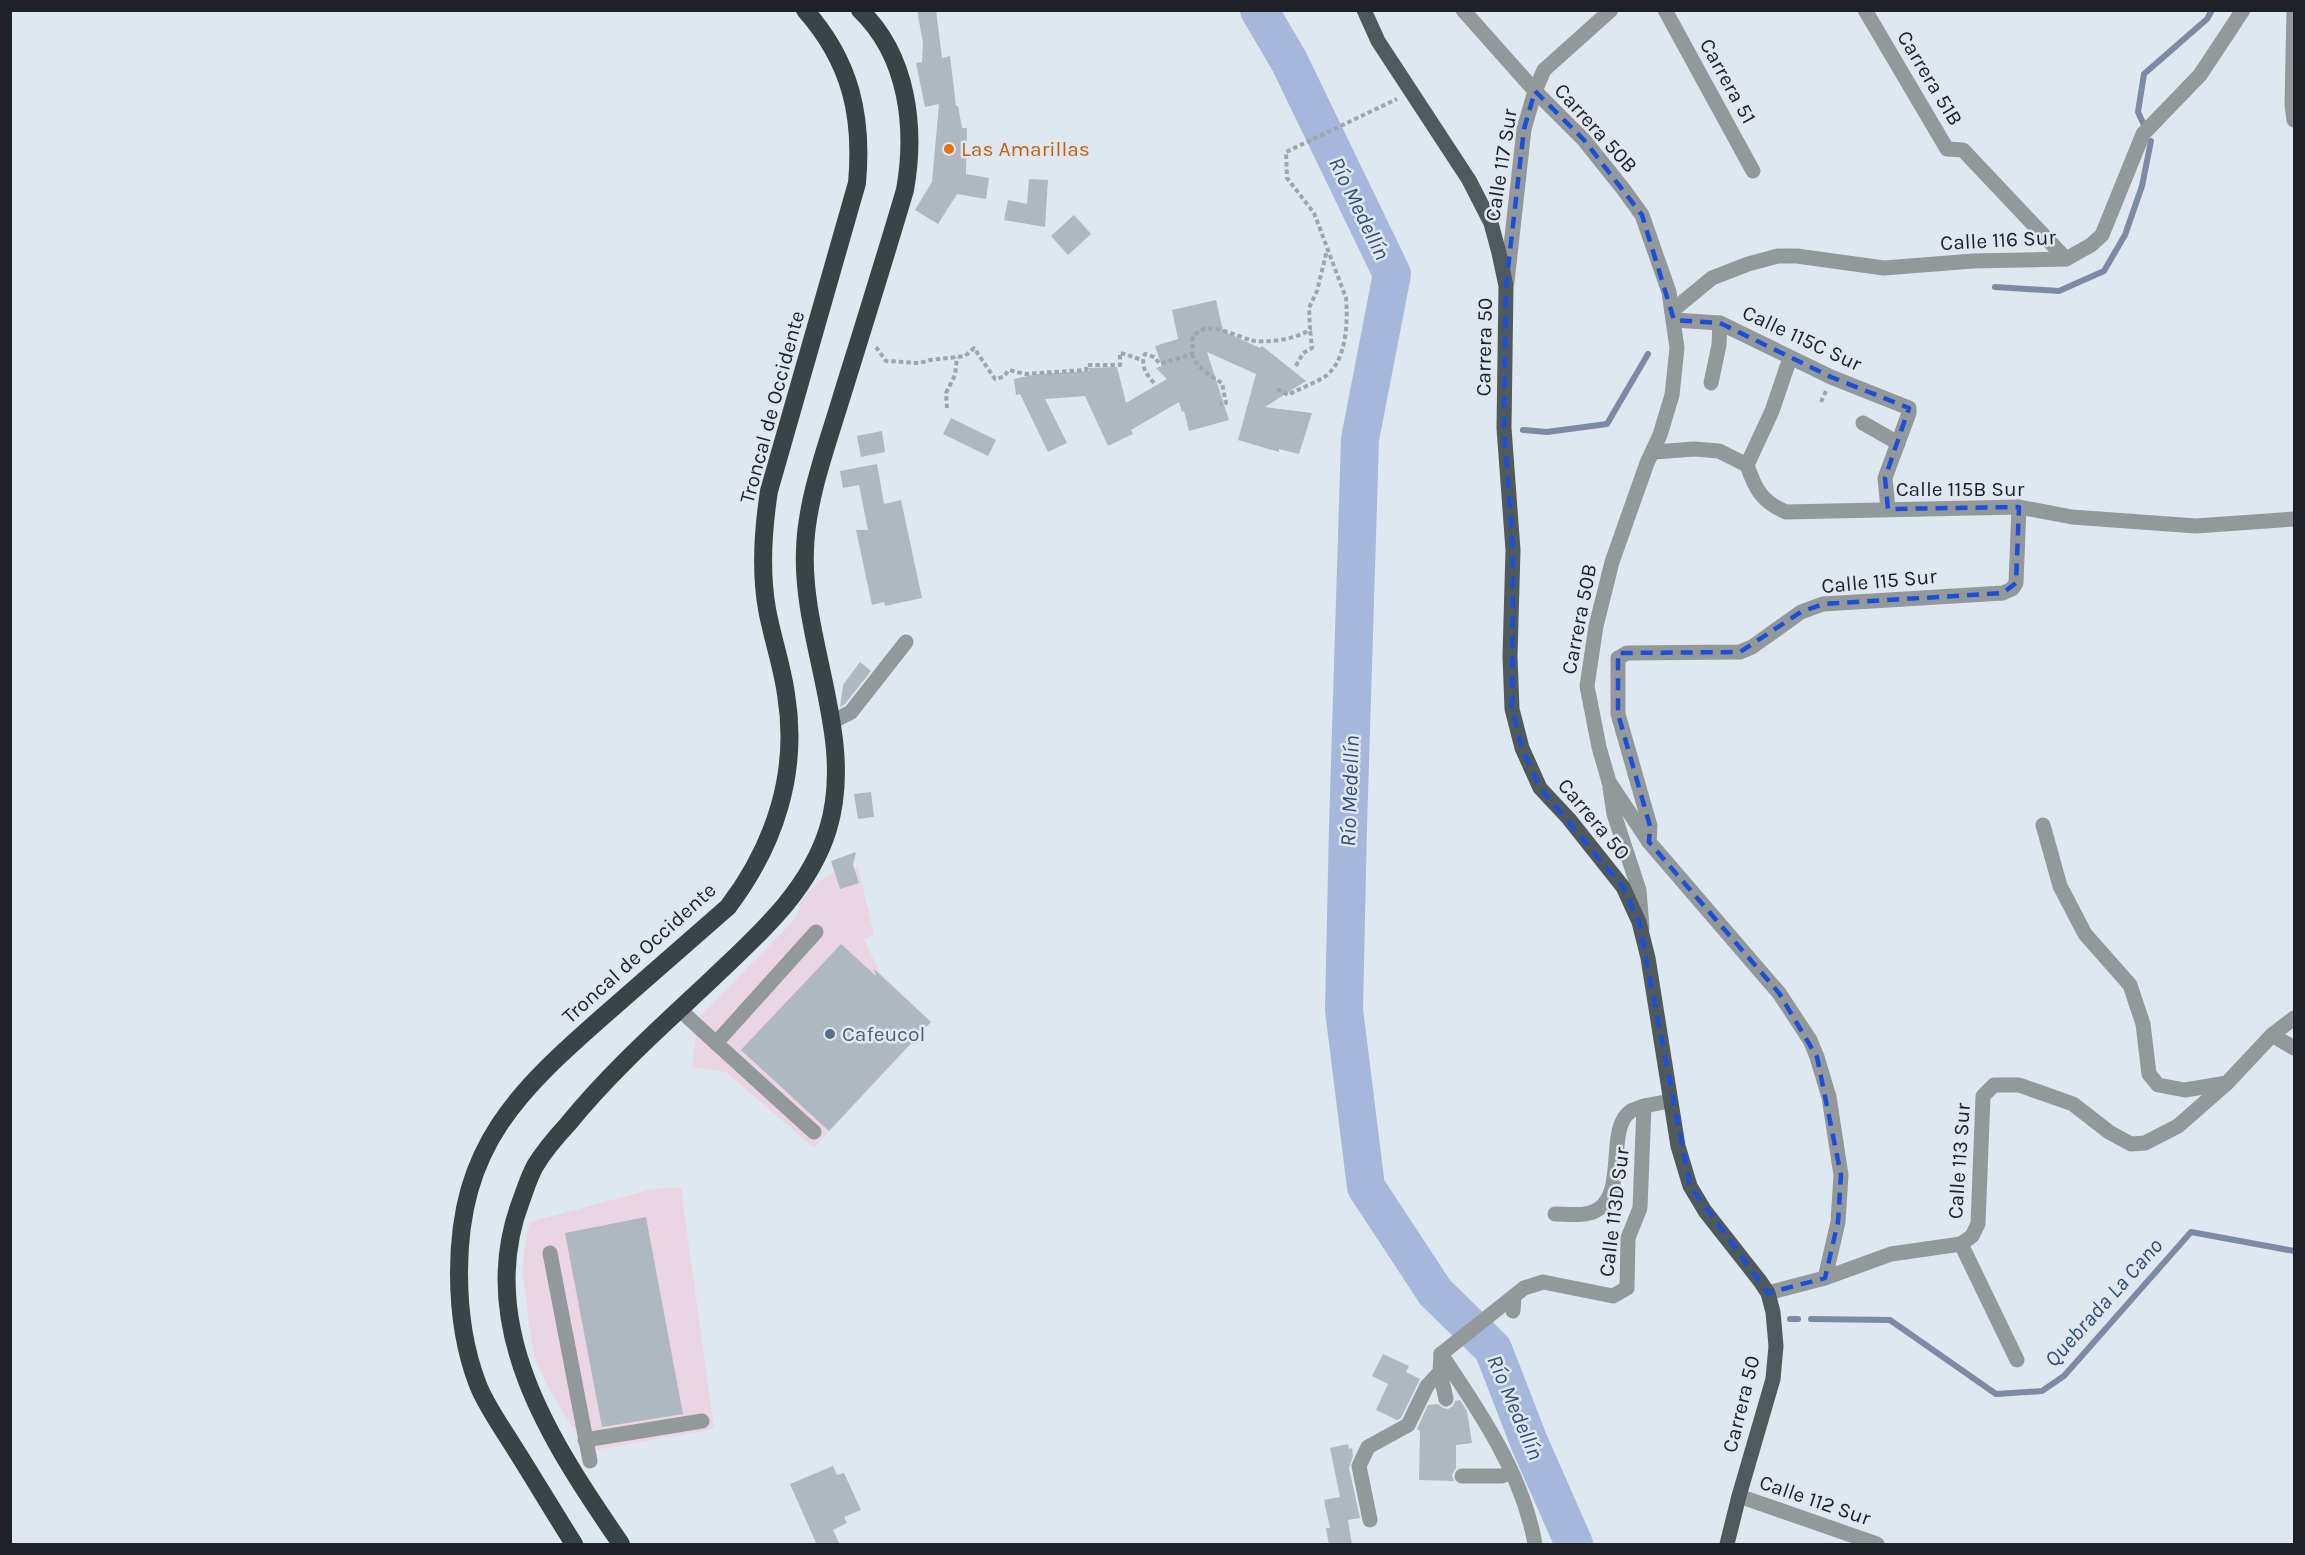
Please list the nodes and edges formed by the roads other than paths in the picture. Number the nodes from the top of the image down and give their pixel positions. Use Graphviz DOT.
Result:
graph roads {
  1 [pos="806,10"];
  2 [pos="860,10"];
  3 [pos="1364,10"];
  4 [pos="1463,10"];
  5 [pos="1611,10"];
  6 [pos="1665,10"];
  7 [pos="1865,10"];
  8 [pos="2244,10"];
  9 [pos="2294,10"];
  10 [pos="1535,91"];
  11 [pos="2295,120"];
  12 [pos="1754,171"];
  13 [pos="2066,259"];
  14 [pos="1506,286"];
  15 [pos="1673,315"];
  16 [pos="1720,323"];
  17 [pos="1790,358"];
  18 [pos="1711,383"];
  19 [pos="1863,423"];
  20 [pos="1898,443"];
  21 [pos="1654,452"];
  22 [pos="1747,465"];
  23 [pos="2019,507"];
  24 [pos="1888,509"];
  25 [pos="2295,519"];
  26 [pos="906,642"];
  27 [pos="830,723"];
  28 [pos="1609,782"];
  29 [pos="2043,825"];
  30 [pos="1649,842"];
  31 [pos="816,932"];
  32 [pos="1642,935"];
  33 [pos="679,1010"];
  34 [pos="2295,1018"];
  35 [pos="2272,1035"];
  36 [pos="716,1043"];
  37 [pos="2295,1048"];
  38 [pos="2227,1083"];
  39 [pos="1670,1101"];
  40 [pos="1644,1106"];
  41 [pos="814,1132"];
  42 [pos="1555,1214"];
  43 [pos="1961,1244"];
  44 [pos="550,1253"];
  45 [pos="1825,1278"];
  46 [pos="1768,1293"];
  47 [pos="1441,1354"];
  48 [pos="2017,1360"];
  49 [pos="1440,1372"];
  50 [pos="1446,1399"];
  51 [pos="702,1421"];
  52 [pos="585,1440"];
  53 [pos="590,1461"];
  54 [pos="1511,1472"];
  55 [pos="1462,1476"];
  56 [pos="1739,1496"];
  57 [pos="1370,1520"];
  58 [pos="574,1545"];
  59 [pos="621,1545"];
  60 [pos="1535,1545"];
  61 [pos="1727,1545"];
  62 [pos="1877,1545"];
  1 -- 58 [label="highway, Troncal de Occidente"];
  2 -- 27 [label="highway"];
  3 -- 14 [label="main road, Carrera 50"];
  4 -- 10 [label="street, Carrera 50B"];
  5 -- 10 [label="street, Calle 117 Sur"];
  6 -- 12 [label="street, Carrera 51"];
  7 -- 13 [label="street, Carrera 51B"];
  8 -- 13 [label="street, Calle 116 Sur"];
  9 -- 11 [label="street"];
  10 -- 14 [label="street, Calle 117 Sur"];
  10 -- 15 [label="street, Carrera 50B"];
  13 -- 15 [label="street, Calle 116 Sur"];
  14 -- 32 [label="main road, Carrera 50"];
  15 -- 16 [label="street, Calle 115C Sur"];
  15 -- 21 [label="street, Carrera 50B"];
  16 -- 17 [label="street, Calle 115C Sur"];
  16 -- 18 [label="street"];
  17 -- 20 [label="street, Calle 115C Sur"];
  17 -- 22 [label="street"];
  19 -- 20 [label="street"];
  20 -- 24 [label="street"];
  21 -- 22 [label="street"];
  21 -- 28 [label="street, Carrera 50B"];
  22 -- 24 [label="street, Calle 115B Sur"];
  23 -- 24 [label="street, Calle 115B Sur"];
  23 -- 25 [label="street, Calle 115B Sur"];
  23 -- 30 [label="street, Calle 115 Sur"];
  26 -- 27 [label="street"];
  27 -- 33 [label="highway"];
  28 -- 30 [label="street, Carrera 50B"];
  28 -- 32 [label="street"];
  29 -- 38 [label="street"];
  30 -- 45 [label="street, Carrera 50B"];
  31 -- 36 [label="street"];
  32 -- 39 [label="main road, Carrera 50"];
  33 -- 36 [label="street"];
  33 -- 59 [label="highway"];
  34 -- 35 [label="street, Calle 113 Sur"];
  35 -- 37 [label="street"];
  35 -- 38 [label="street, Calle 113 Sur"];
  36 -- 41 [label="street"];
  38 -- 43 [label="street, Calle 113 Sur"];
  39 -- 40 [label="street"];
  39 -- 46 [label="main road, Carrera 50"];
  40 -- 42 [label="street"];
  40 -- 47 [label="street, Calle 113D Sur"];
  43 -- 45 [label="street, Calle 113 Sur"];
  43 -- 48 [label="street"];
  44 -- 52 [label="street"];
  45 -- 46 [label="street, Calle 113 Sur"];
  46 -- 56 [label="main road, Carrera 50"];
  47 -- 49 [label="street"];
  47 -- 54 [label="street"];
  49 -- 50 [label="street"];
  49 -- 57 [label="street"];
  51 -- 52 [label="street"];
  52 -- 53 [label="street"];
  54 -- 55 [label="street"];
  54 -- 60 [label="street"];
  56 -- 61 [label="main road, Carrera 50"];
  56 -- 62 [label="street, Calle 112 Sur"];
}
